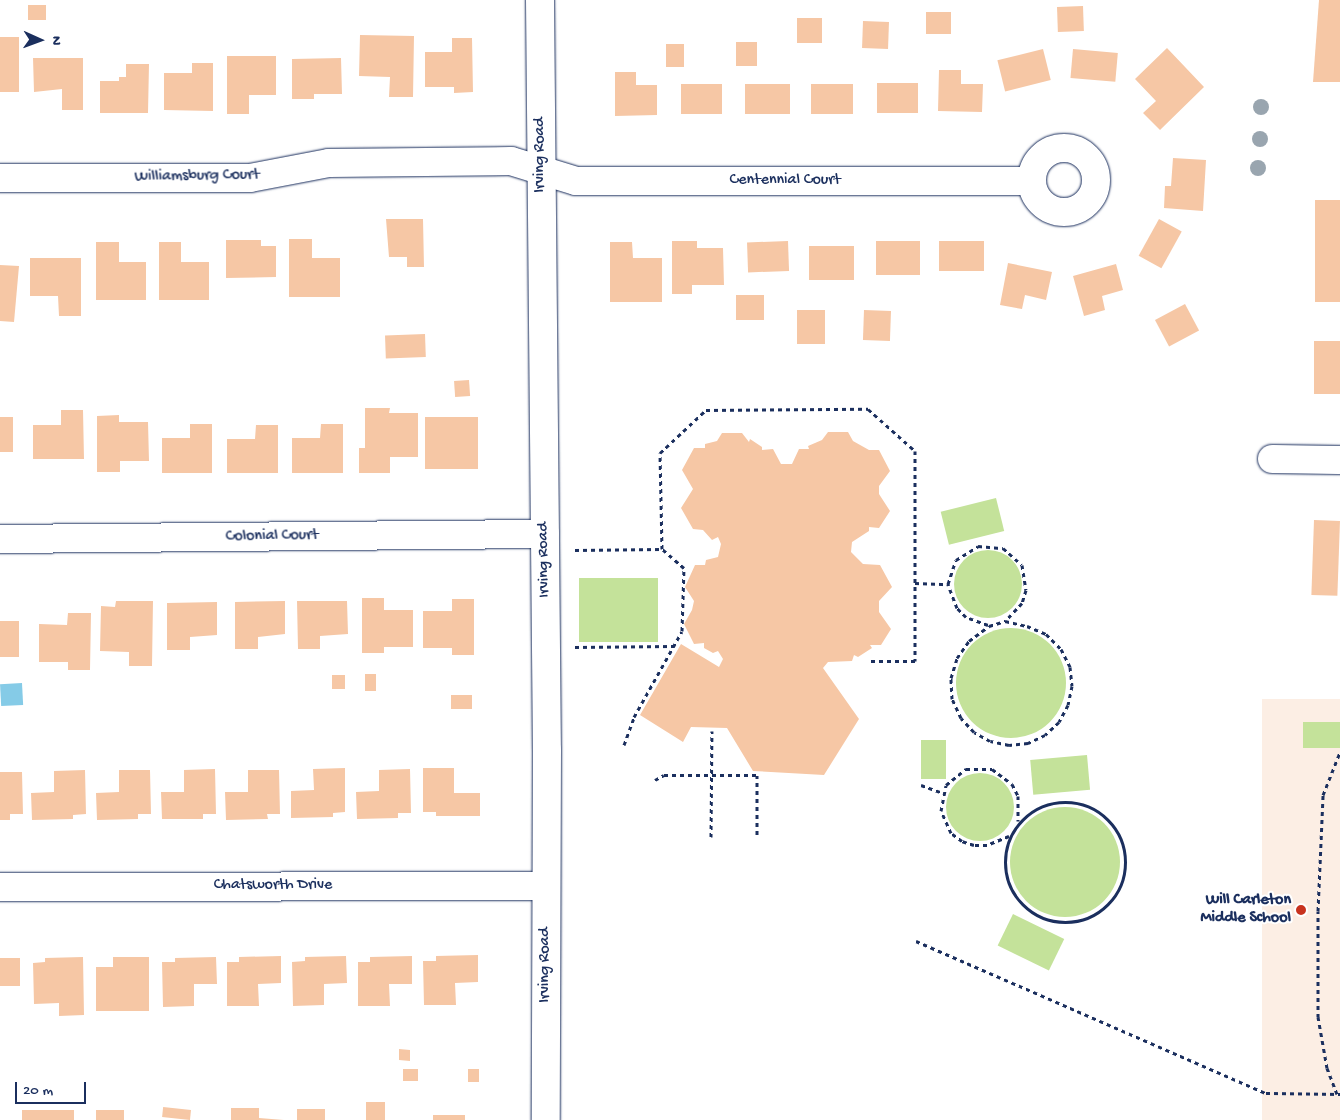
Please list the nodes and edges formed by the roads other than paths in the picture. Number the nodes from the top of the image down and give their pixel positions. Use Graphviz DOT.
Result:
graph roads {
  1 [pos="540,0"];
  2 [pos="541,170"];
  3 [pos="0,178"];
  4 [pos="1031,181"];
  5 [pos="1272,459"];
  6 [pos="1340,460"];
  7 [pos="544,534"];
  8 [pos="0,539"];
  9 [pos="546,886"];
  10 [pos="0,887"];
  11 [pos="546,1120"];
  1 -- 2 [label="street, Irving Road"];
  2 -- 3 [label="street, Williamsburg Court"];
  2 -- 4 [label="street, Centennial Court"];
  2 -- 7 [label="street, Irving Road"];
  5 -- 6 [label="street"];
  7 -- 8 [label="street, Colonial Court"];
  7 -- 9 [label="street, Irving Road"];
  9 -- 10 [label="street, Chatsworth Drive"];
  9 -- 11 [label="street, Irving Road"];
}
